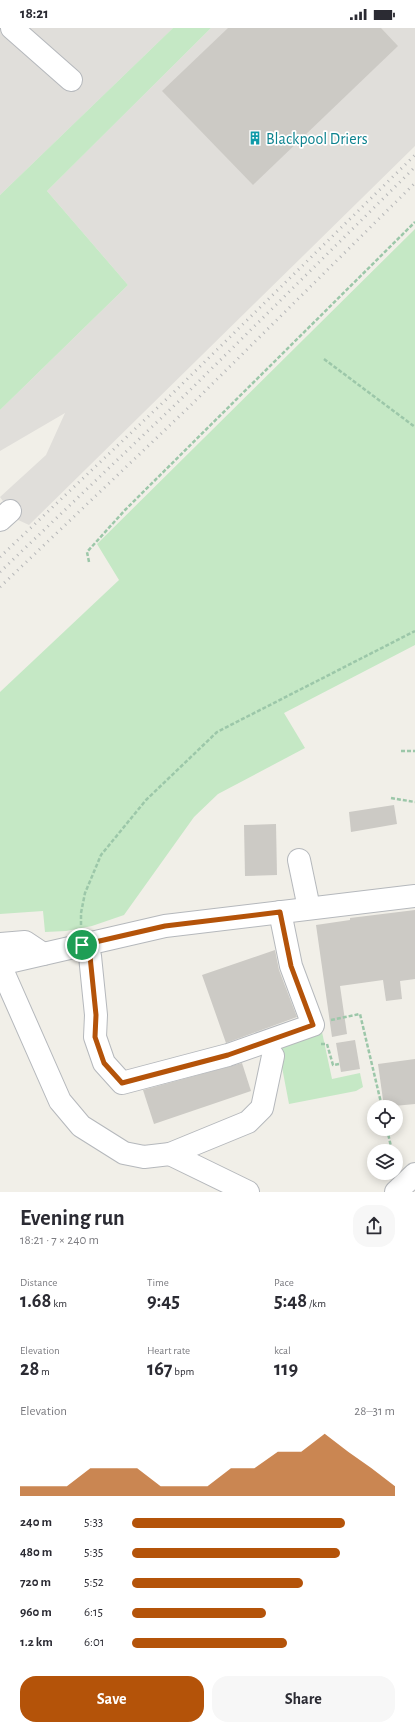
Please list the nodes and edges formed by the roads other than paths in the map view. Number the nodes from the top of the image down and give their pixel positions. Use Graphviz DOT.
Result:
graph roads {
  1 [pos="10,28"];
  2 [pos="0,37"];
  3 [pos="71,80"];
  4 [pos="299,860"];
  5 [pos="415,896"];
  6 [pos="309,908"];
  7 [pos="280,912"];
  8 [pos="0,944"];
  9 [pos="82,945"];
  10 [pos="43,954"];
  11 [pos="0,965"];
  12 [pos="273,1056"];
  13 [pos="170,1154"];
  14 [pos="415,1174"];
  15 [pos="248,1192"];
  16 [pos="396,1192"];
  1 -- 2 [label="street"];
  1 -- 3 [label="street"];
  4 -- 6 [label="street"];
  5 -- 6 [label="street"];
  6 -- 7 [label="street"];
  7 -- 9 [label="street"];
  7 -- 9 [label="street"];
  8 -- 10 [label="street"];
  9 -- 10 [label="street"];
  10 -- 11 [label="street"];
  11 -- 13 [label="street"];
  12 -- 13 [label="street"];
  13 -- 15 [label="street"];
  14 -- 16 [label="street"];
}
